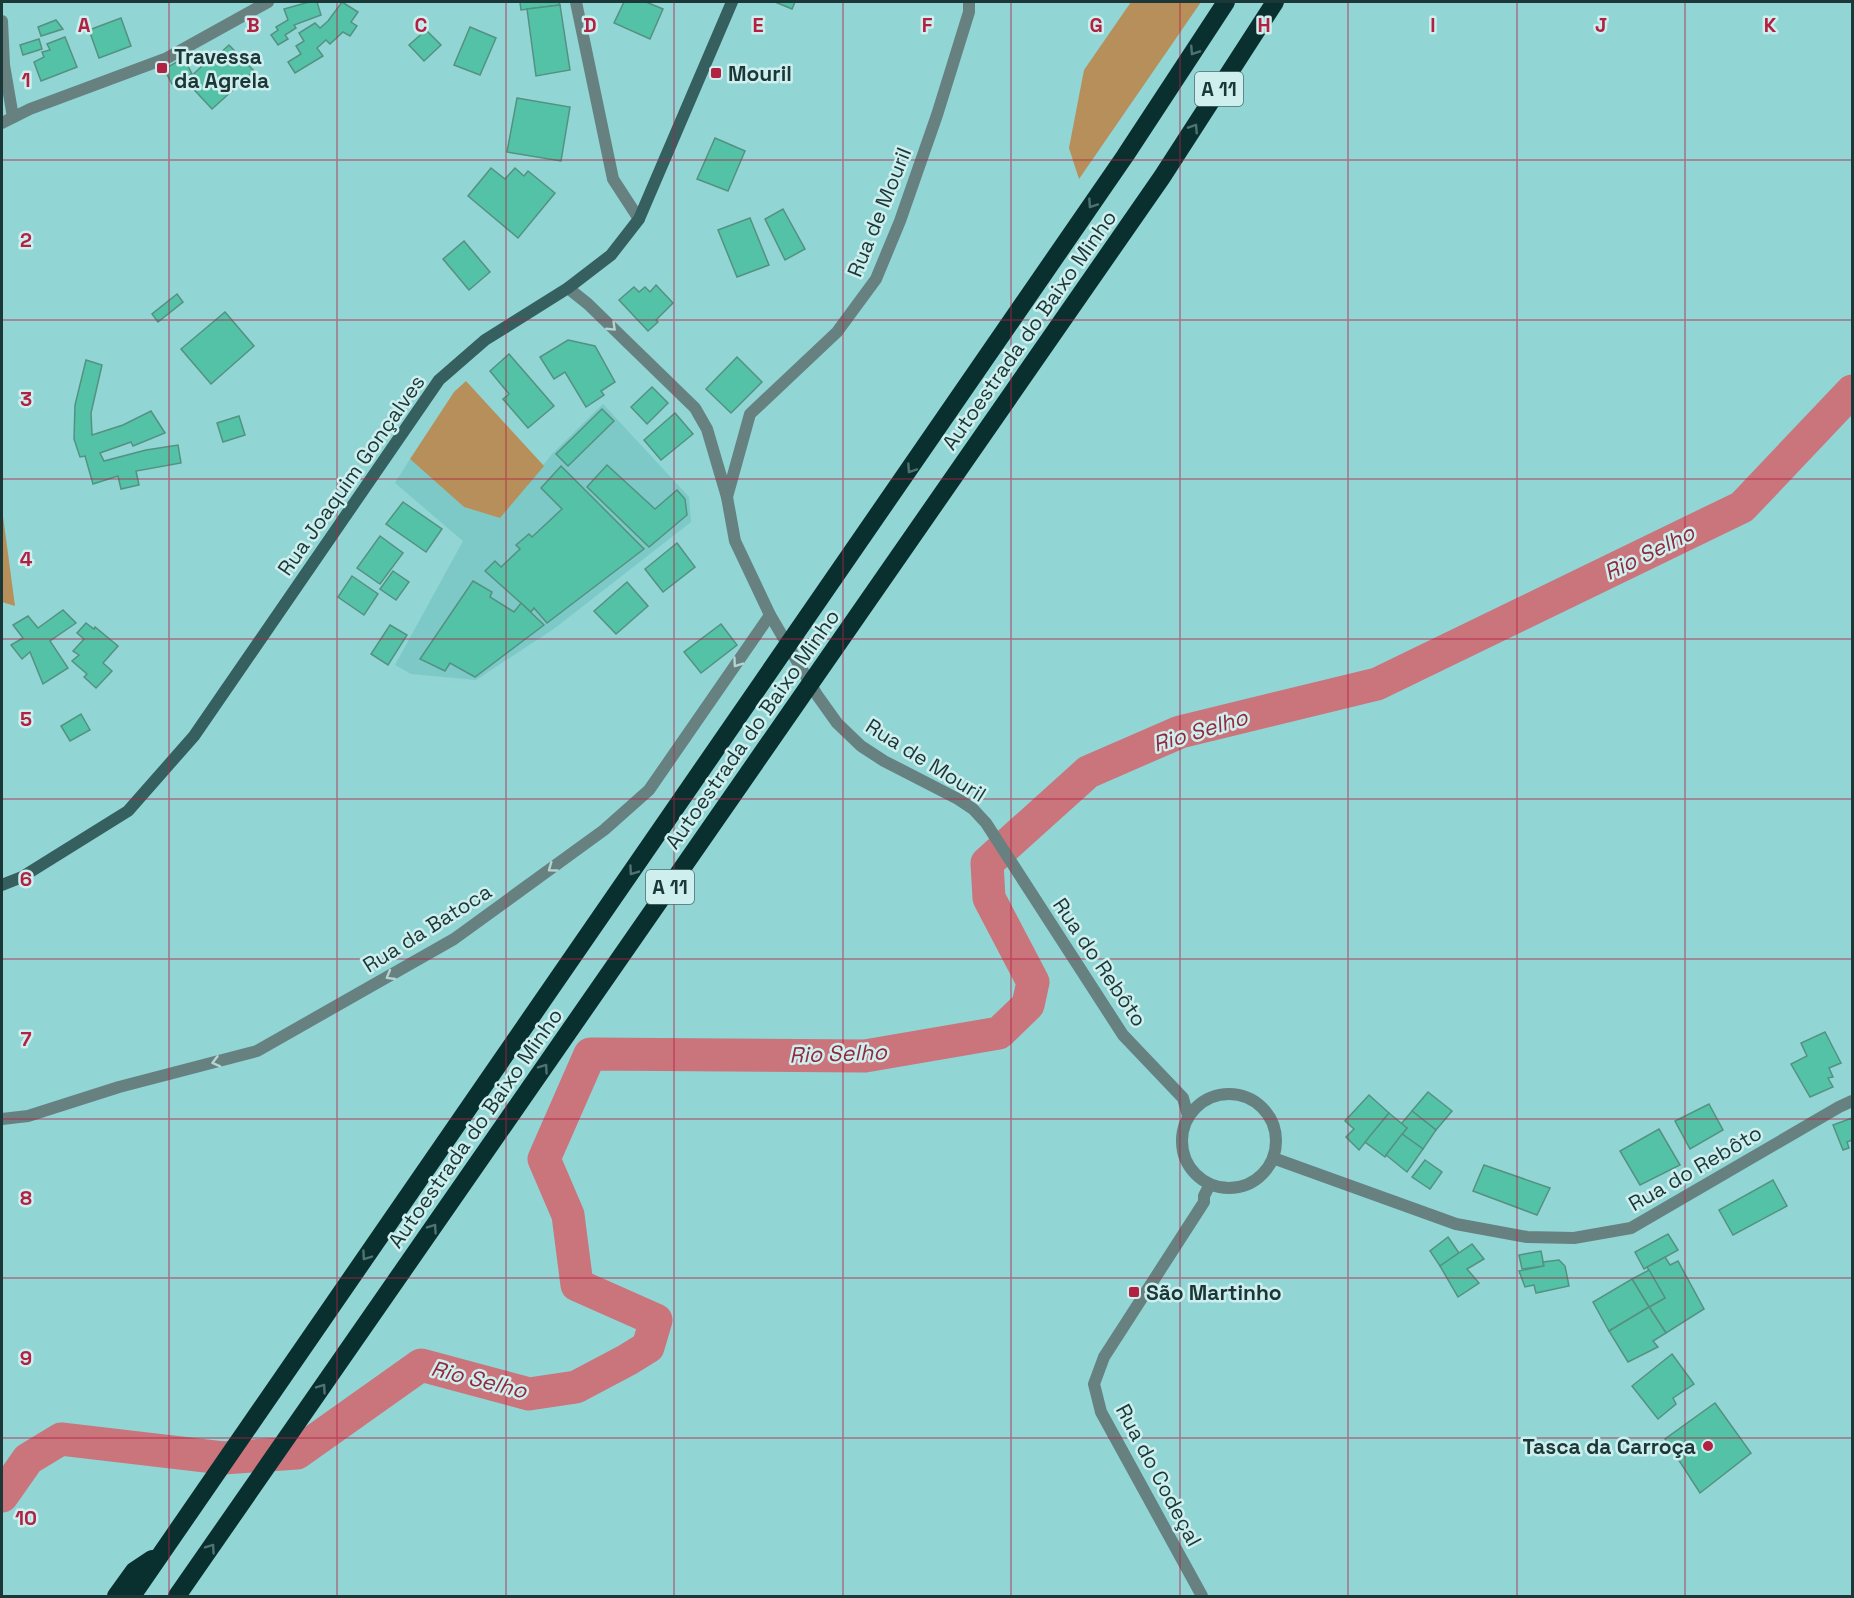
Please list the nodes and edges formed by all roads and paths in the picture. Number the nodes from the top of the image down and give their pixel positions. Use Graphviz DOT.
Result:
graph roads {
  1 [pos="268,2"];
  2 [pos="576,2"];
  3 [pos="732,2"];
  4 [pos="969,2"];
  5 [pos="1226,2"];
  6 [pos="1275,2"];
  7 [pos="2,21"];
  8 [pos="7,120"];
  9 [pos="639,219"];
  10 [pos="568,288"];
  11 [pos="727,497"];
  12 [pos="770,615"];
  13 [pos="986,824"];
  14 [pos="2,885"];
  15 [pos="1852,1101"];
  16 [pos="1188,1116"];
  17 [pos="2,1119"];
  18 [pos="1273,1158"];
  19 [pos="1210,1184"];
  20 [pos="161,1553"];
  21 [pos="116,1596"];
  22 [pos="132,1596"];
  23 [pos="177,1596"];
  24 [pos="1202,1596"];
  1 -- 8 [label="street"];
  2 -- 9 [label="street"];
  3 -- 9 [label="main road, Rua Joaquim Gonçalves"];
  4 -- 11 [label="street, Rua de Mouril"];
  5 -- 20 [label="highway, Autoestrada do Baixo Minho / A 11, one-way"];
  23 -- 6 [label="highway, Autoestrada do Baixo Minho / A 11, one-way"];
  7 -- 8 [label="street"];
  9 -- 10 [label="main road, Rua Joaquim Gonçalves"];
  10 -- 11 [label="street, one-way"];
  10 -- 14 [label="main road, Rua Joaquim Gonçalves"];
  11 -- 12 [label="street, Rua de Mouril"];
  12 -- 13 [label="street, Rua de Mouril"];
  12 -- 17 [label="street, Rua da Batoca, one-way"];
  13 -- 16 [label="street, Rua do Rebôto"];
  15 -- 18 [label="street, Rua do Rebôto"];
  16 -- 18 [label="street"];
  16 -- 19 [label="street"];
  18 -- 19 [label="street"];
  19 -- 24 [label="street, Rua do Codeçal"];
  20 -- 21 [label="highway, Autoestrada do Baixo Minho / A 11"];
  20 -- 22 [label="highway, Autoestrada do Baixo Minho / A 11"];
}
